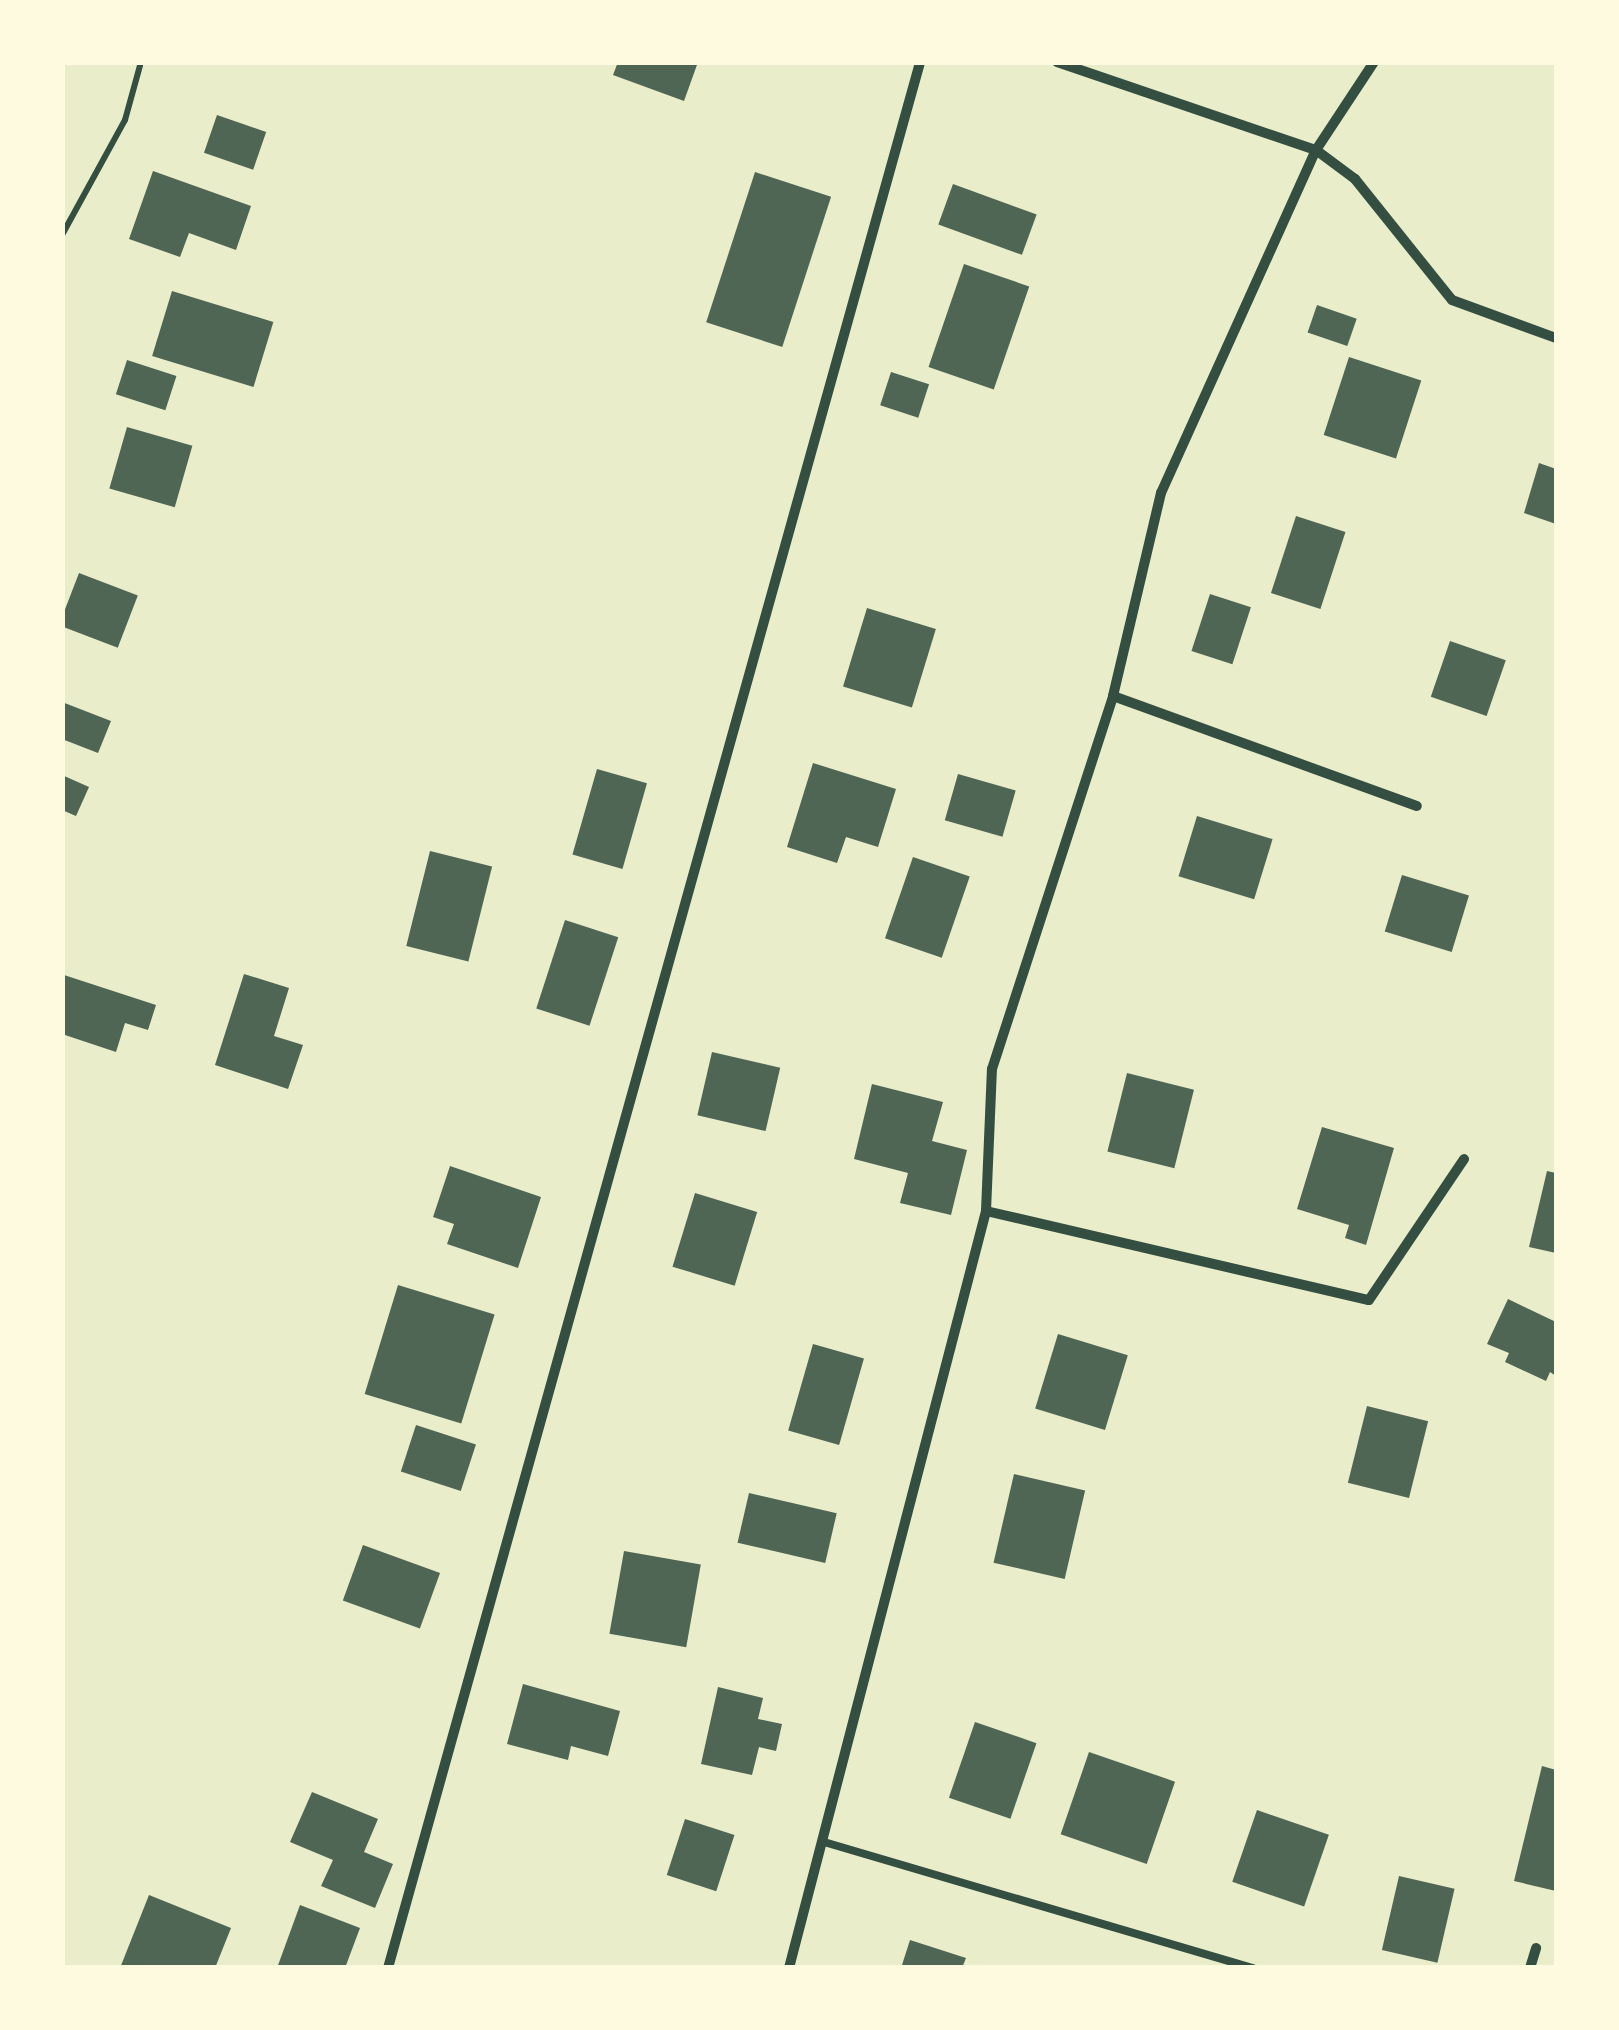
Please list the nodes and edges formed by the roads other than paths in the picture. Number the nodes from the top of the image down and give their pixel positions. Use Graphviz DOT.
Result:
graph roads {
  1 [pos="920,62"];
  2 [pos="1057,62"];
  3 [pos="1374,62"];
  4 [pos="1316,150"];
  5 [pos="1556,338"];
  6 [pos="1113,696"];
  7 [pos="1417,806"];
  8 [pos="1464,1158"];
  9 [pos="986,1211"];
  10 [pos="824,1842"];
  11 [pos="1536,1948"];
  12 [pos="388,1968"];
  13 [pos="789,1968"];
  14 [pos="1253,1968"];
  15 [pos="1530,1968"];
  1 -- 12 [label="street"];
  2 -- 4 [label="street"];
  3 -- 4 [label="street"];
  4 -- 5 [label="street"];
  4 -- 6 [label="street"];
  6 -- 7 [label="street"];
  6 -- 9 [label="street"];
  8 -- 9 [label="street"];
  9 -- 10 [label="street"];
  10 -- 13 [label="street"];
  10 -- 14 [label="lane"];
  11 -- 15 [label="street"];
}
